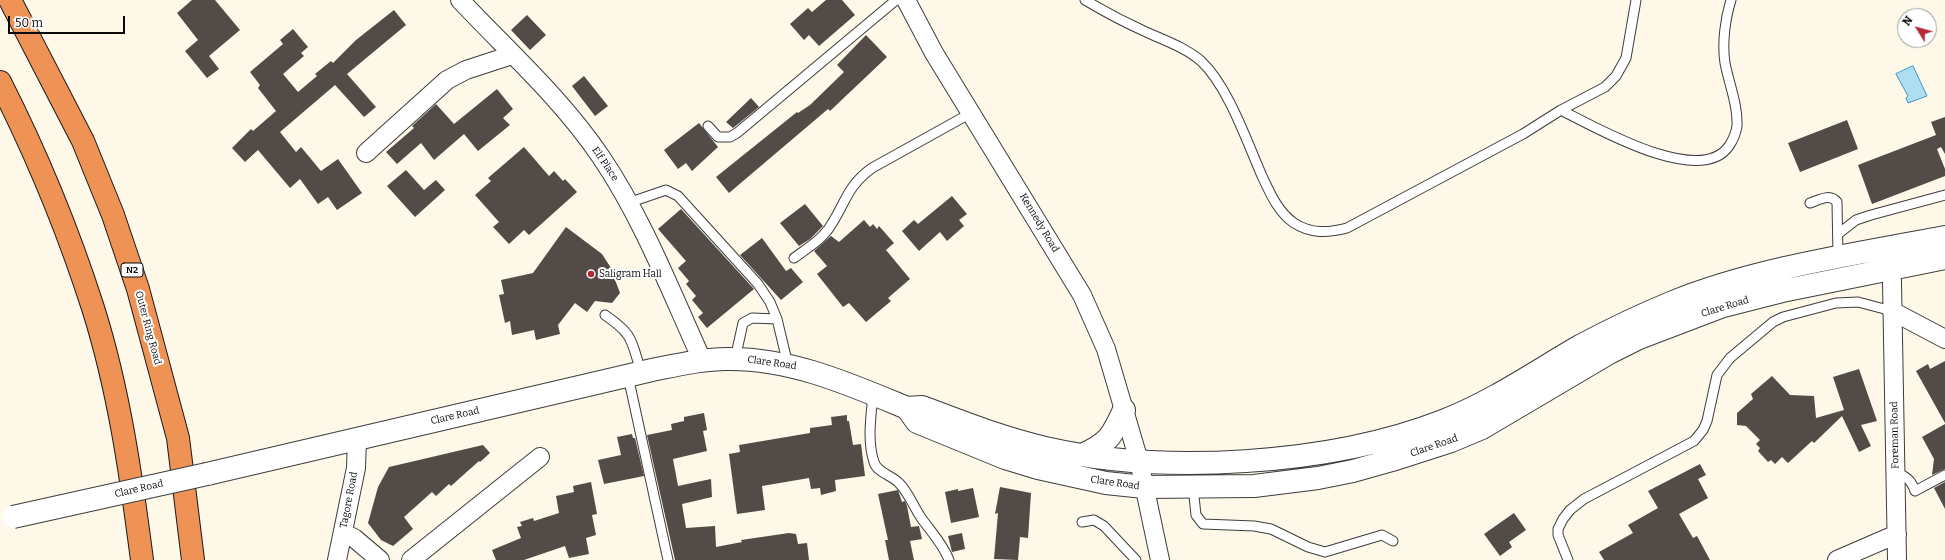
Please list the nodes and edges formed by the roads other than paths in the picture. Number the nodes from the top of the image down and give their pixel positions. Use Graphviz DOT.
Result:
graph roads {
  1 [pos="10,0"];
  2 [pos="460,0"];
  3 [pos="896,0"];
  4 [pos="906,0"];
  5 [pos="1085,0"];
  6 [pos="1636,0"];
  7 [pos="1731,0"];
  8 [pos="512,55"];
  9 [pos="0,82"];
  10 [pos="1561,110"];
  11 [pos="971,113"];
  12 [pos="708,126"];
  13 [pos="366,153"];
  14 [pos="1945,195"];
  15 [pos="628,203"];
  16 [pos="1810,203"];
  17 [pos="1838,234"];
  18 [pos="1945,237"];
  19 [pos="794,258"];
  20 [pos="1838,258"];
  21 [pos="1889,258"];
  22 [pos="1945,258"];
  23 [pos="1892,311"];
  24 [pos="606,315"];
  25 [pos="777,319"];
  26 [pos="1945,339"];
  27 [pos="735,359"];
  28 [pos="702,360"];
  29 [pos="788,365"];
  30 [pos="634,374"];
  31 [pos="873,394"];
  32 [pos="907,408"];
  33 [pos="1124,410"];
  34 [pos="357,439"];
  35 [pos="1082,455"];
  36 [pos="540,457"];
  37 [pos="1139,461"];
  38 [pos="1896,472"];
  39 [pos="1945,475"];
  40 [pos="1144,487"];
  41 [pos="1193,487"];
  42 [pos="7,518"];
  43 [pos="1082,522"];
  44 [pos="343,532"];
  45 [pos="1897,534"];
  46 [pos="1393,541"];
  47 [pos="142,560"];
  48 [pos="193,560"];
  49 [pos="337,560"];
  50 [pos="380,560"];
  51 [pos="411,560"];
  52 [pos="668,560"];
  53 [pos="949,560"];
  54 [pos="1136,560"];
  55 [pos="1160,560"];
  56 [pos="1568,560"];
  57 [pos="1837,560"];
  58 [pos="1897,560"];
  1 -- 48 [label="highway, Outer Ring Road / N2"];
  2 -- 8 [label="street, Elf Place"];
  3 -- 12 [label="lane"];
  4 -- 11 [label="street, Kennedy Road"];
  5 -- 10 [label="lane"];
  6 -- 10 [label="lane"];
  7 -- 10 [label="lane"];
  8 -- 13 [label="street"];
  8 -- 15 [label="street, Elf Place"];
  9 -- 47 [label="highway"];
  11 -- 19 [label="lane"];
  11 -- 33 [label="street, Kennedy Road"];
  14 -- 17 [label="lane"];
  15 -- 25 [label="lane"];
  15 -- 28 [label="street, Elf Place"];
  16 -- 17 [label="lane"];
  17 -- 20 [label="lane"];
  18 -- 21 [label="street, Clare Road"];
  20 -- 21 [label="street, Clare Road"];
  20 -- 37 [label="street, Clare Road"];
  21 -- 22 [label="street, Clare Road"];
  21 -- 23 [label="street, Foreman Road"];
  21 -- 41 [label="street, Clare Road"];
  23 -- 26 [label="street"];
  23 -- 38 [label="street, Foreman Road"];
  23 -- 56 [label="lane"];
  24 -- 30 [label="lane"];
  25 -- 27 [label="lane"];
  25 -- 29 [label="lane"];
  27 -- 28 [label="street, Clare Road"];
  27 -- 29 [label="street, Clare Road"];
  28 -- 30 [label="street, Clare Road"];
  29 -- 31 [label="street, Clare Road"];
  30 -- 34 [label="street, Clare Road"];
  30 -- 52 [label="lane"];
  31 -- 32 [label="street, Clare Road"];
  31 -- 53 [label="lane"];
  32 -- 35 [label="street, Clare Road"];
  32 -- 40 [label="street, Clare Road"];
  33 -- 35 [label="street"];
  33 -- 37 [label="street, Kennedy Road"];
  34 -- 42 [label="street, Clare Road, bridge"];
  34 -- 44 [label="street, Tagore Road"];
  35 -- 37 [label="street, Clare Road"];
  36 -- 51 [label="street"];
  37 -- 40 [label="street, Kennedy Road"];
  38 -- 39 [label="lane"];
  38 -- 45 [label="street, Foreman Road"];
  40 -- 41 [label="street, Clare Road"];
  40 -- 55 [label="street, Kennedy Road"];
  41 -- 46 [label="lane"];
  43 -- 54 [label="lane"];
  44 -- 49 [label="street, Tagore Road"];
  44 -- 50 [label="street"];
  45 -- 57 [label="street"];
  45 -- 58 [label="street, Foreman Road"];
}
